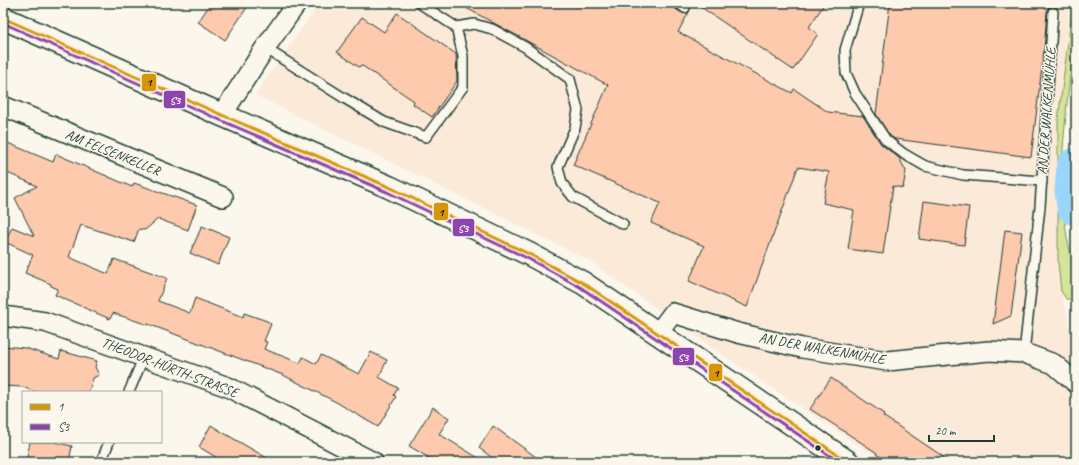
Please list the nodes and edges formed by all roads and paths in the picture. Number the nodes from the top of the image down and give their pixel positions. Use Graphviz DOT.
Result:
graph roads {
  1 [pos="297,3"];
  2 [pos="419,3"];
  3 [pos="859,3"];
  4 [pos="1053,12"];
  5 [pos="3,18"];
  6 [pos="456,27"];
  7 [pos="265,48"];
  8 [pos="3,106"];
  9 [pos="222,115"];
  10 [pos="1042,181"];
  11 [pos="223,197"];
  12 [pos="622,224"];
  13 [pos="3,316"];
  14 [pos="658,333"];
  15 [pos="1024,353"];
  16 [pos="144,356"];
  17 [pos="1076,383"];
  18 [pos="129,391"];
  19 [pos="109,443"];
  20 [pos="101,462"];
  21 [pos="372,462"];
  22 [pos="848,462"];
  1 -- 7 [label="street"];
  2 -- 6 [label="lane"];
  3 -- 10 [label="lane"];
  4 -- 10 [label="lane, AN DER WALKENMÜHLE"];
  5 -- 9 [label="main road"];
  6 -- 7 [label="lane"];
  6 -- 12 [label="lane"];
  7 -- 9 [label="street"];
  8 -- 11 [label="street, AM FELSENKELLER"];
  9 -- 14 [label="main road"];
  10 -- 15 [label="lane, AN DER WALKENMÜHLE"];
  13 -- 16 [label="street, THEODOR-HÜRTH-STRASSE"];
  14 -- 15 [label="street, AN DER WALKENMÜHLE"];
  14 -- 22 [label="main road"];
  15 -- 17 [label="street, AN DER WALKENMÜHLE"];
  16 -- 18 [label="lane"];
  16 -- 21 [label="street, THEODOR-HÜRTH-STRASSE"];
  19 -- 20 [label="lane"];
}
